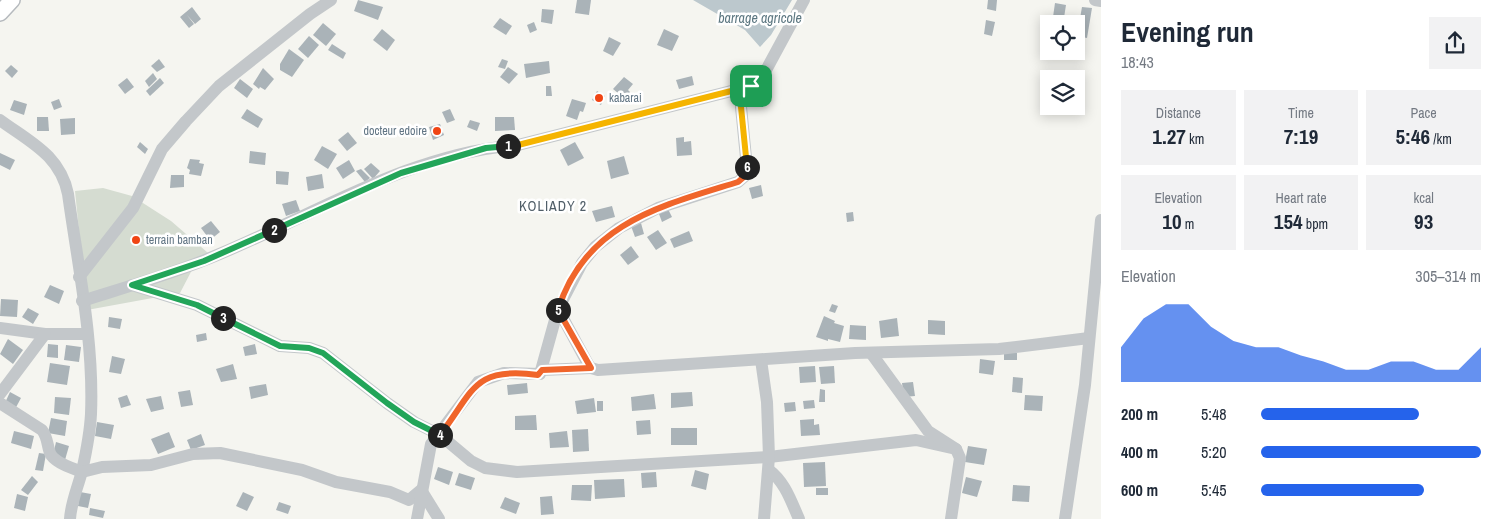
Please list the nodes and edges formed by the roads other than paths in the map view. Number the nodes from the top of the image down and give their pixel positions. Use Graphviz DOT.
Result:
graph roads {
  1 [pos="12,0"];
  2 [pos="331,0"];
  3 [pos="804,0"];
  4 [pos="1095,0"];
  5 [pos="1101,1"];
  6 [pos="0,13"];
  7 [pos="751,86"];
  8 [pos="0,120"];
  9 [pos="1101,220"];
  10 [pos="79,277"];
  11 [pos="156,277"];
  12 [pos="132,285"];
  13 [pos="162,294"];
  14 [pos="82,301"];
  15 [pos="558,309"];
  16 [pos="0,328"];
  17 [pos="45,334"];
  18 [pos="87,334"];
  19 [pos="1089,338"];
  20 [pos="871,353"];
  21 [pos="761,360"];
  22 [pos="591,368"];
  23 [pos="542,370"];
  24 [pos="0,394"];
  25 [pos="0,403"];
  26 [pos="440,435"];
  27 [pos="956,449"];
  28 [pos="769,463"];
  29 [pos="82,472"];
  30 [pos="421,490"];
  31 [pos="415,509"];
  32 [pos="70,519"];
  33 [pos="433,519"];
  34 [pos="439,519"];
  35 [pos="764,519"];
  36 [pos="799,519"];
  37 [pos="951,519"];
  38 [pos="1065,519"];
  1 -- 6 [label="main road"];
  2 -- 10 [label="street"];
  3 -- 7 [label="street"];
  4 -- 5 [label="street"];
  7 -- 11 [label="street"];
  7 -- 15 [label="street"];
  8 -- 10 [label="street"];
  9 -- 19 [label="street"];
  10 -- 14 [label="street"];
  11 -- 12 [label="street"];
  11 -- 13 [label="street"];
  12 -- 13 [label="street"];
  12 -- 14 [label="street"];
  13 -- 26 [label="street"];
  14 -- 18 [label="street"];
  15 -- 22 [label="street"];
  15 -- 23 [label="street"];
  16 -- 17 [label="street"];
  17 -- 18 [label="street"];
  17 -- 24 [label="street"];
  18 -- 29 [label="street"];
  19 -- 20 [label="street"];
  19 -- 38 [label="street"];
  20 -- 21 [label="street"];
  20 -- 27 [label="street"];
  21 -- 22 [label="street"];
  21 -- 28 [label="street"];
  22 -- 23 [label="street"];
  23 -- 26 [label="street"];
  25 -- 29 [label="street"];
  26 -- 28 [label="street"];
  26 -- 30 [label="street"];
  27 -- 28 [label="street"];
  27 -- 37 [label="street"];
  28 -- 35 [label="street"];
  28 -- 36 [label="street"];
  29 -- 31 [label="street"];
  29 -- 32 [label="street"];
  30 -- 31 [label="street"];
  30 -- 34 [label="street"];
  31 -- 33 [label="street"];
}
